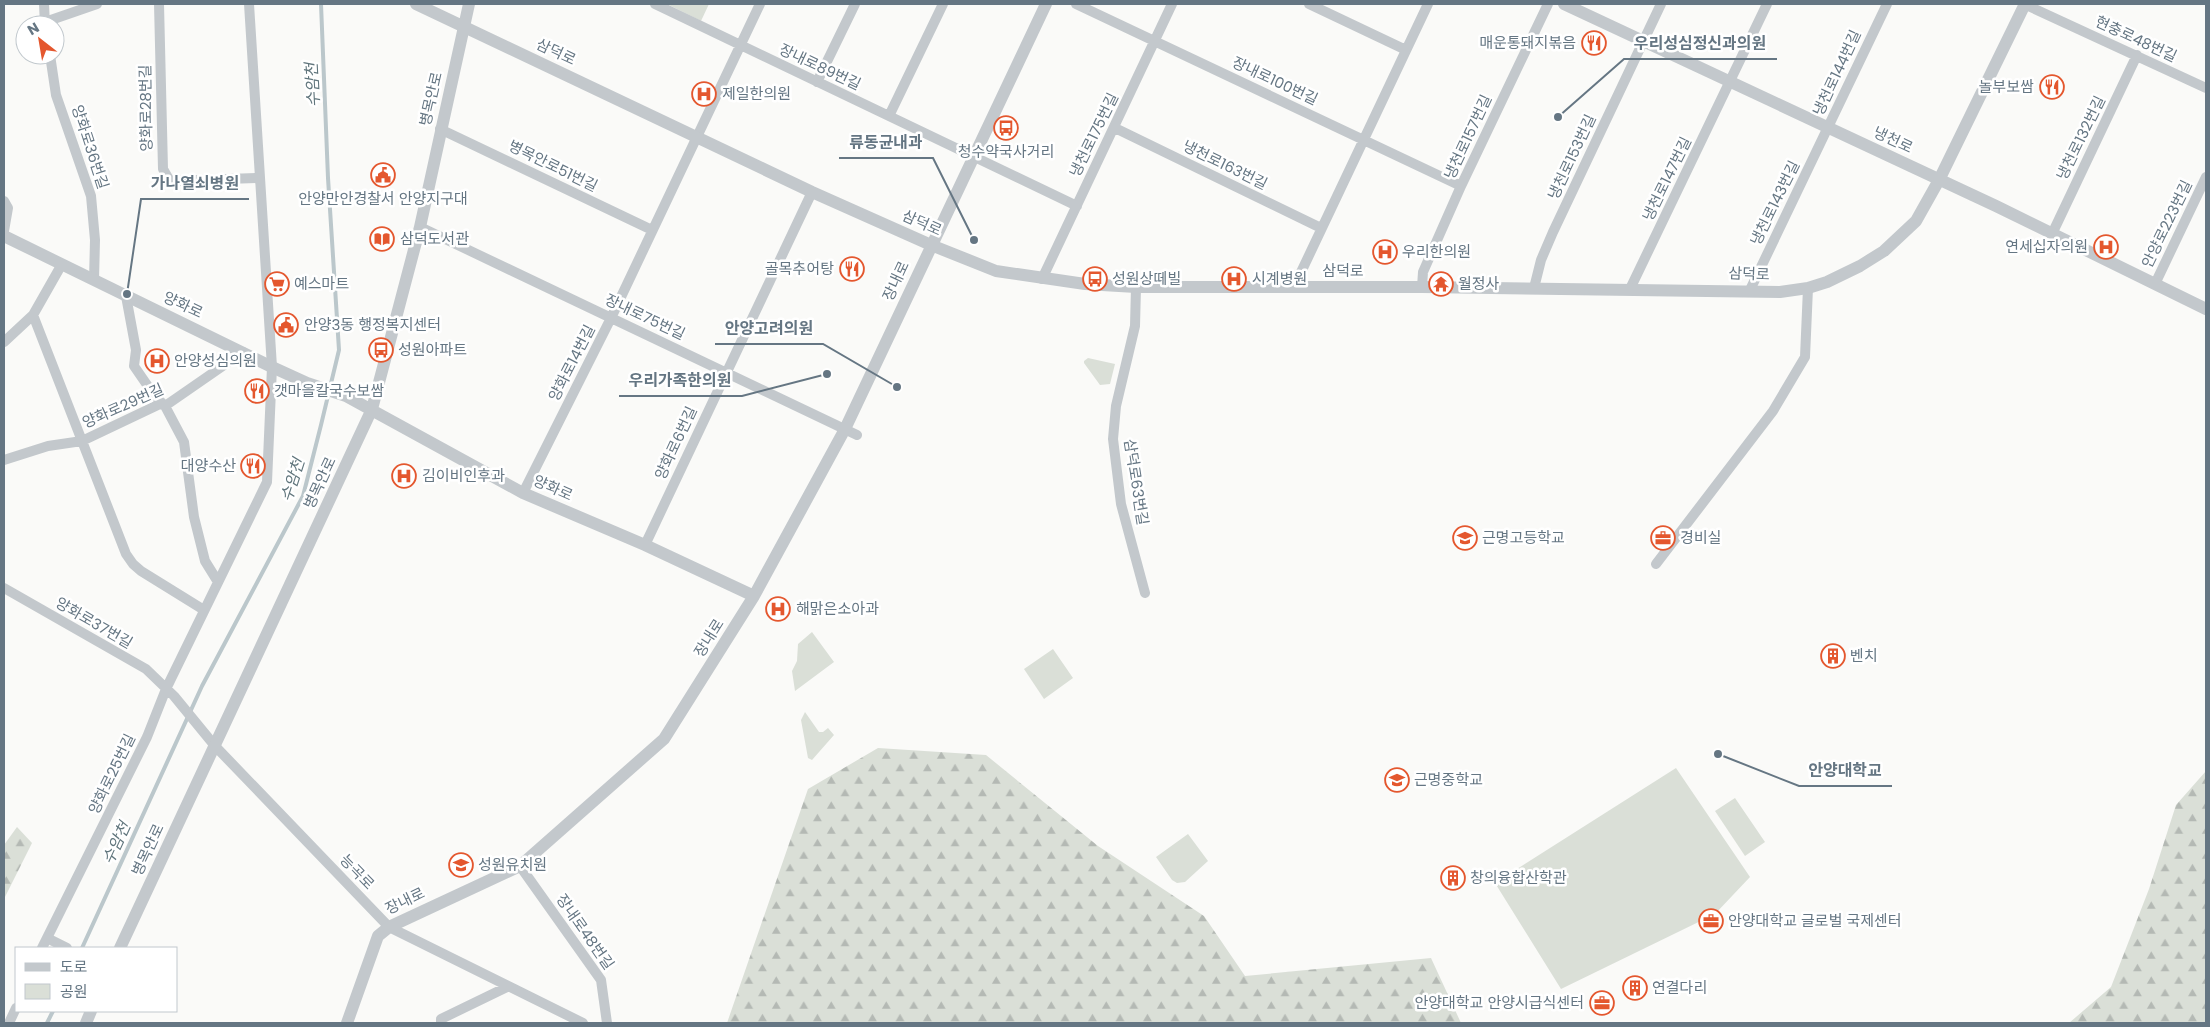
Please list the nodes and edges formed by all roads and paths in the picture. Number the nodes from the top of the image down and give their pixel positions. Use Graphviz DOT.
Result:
graph roads {
  1 [pos="97,4"];
  2 [pos="159,4"];
  3 [pos="249,4"];
  4 [pos="416,4"];
  5 [pos="469,4"];
  6 [pos="655,4"];
  7 [pos="760,4"];
  8 [pos="855,4"];
  9 [pos="944,4"];
  10 [pos="1046,4"];
  11 [pos="1076,4"];
  12 [pos="1172,4"];
  13 [pos="1310,4"];
  14 [pos="1428,4"];
  15 [pos="1548,4"];
  16 [pos="1564,4"];
  17 [pos="1661,4"];
  18 [pos="1767,4"];
  19 [pos="1886,4"];
  20 [pos="2025,4"];
  21 [pos="65,16"];
  22 [pos="464,26"];
  23 [pos="1155,41"];
  24 [pos="1644,42"];
  25 [pos="740,46"];
  26 [pos="1406,50"];
  27 [pos="2137,55"];
  28 [pos="52,65"];
  29 [pos="817,82"];
  30 [pos="1730,82"];
  31 [pos="2206,88"];
  32 [pos="889,116"];
  33 [pos="1115,128"];
  34 [pos="440,129"];
  35 [pos="1828,129"];
  36 [pos="696,136"];
  37 [pos="1364,139"];
  38 [pos="974,154"];
  39 [pos="2206,177"];
  40 [pos="259,178"];
  41 [pos="1940,180"];
  42 [pos="1461,186"];
  43 [pos="812,192"];
  44 [pos="2203,194"];
  45 [pos="4,201"];
  46 [pos="1077,206"];
  47 [pos="420,227"];
  48 [pos="1321,228"];
  49 [pos="652,230"];
  50 [pos="4,231"];
  51 [pos="2052,234"];
  52 [pos="4,236"];
  53 [pos="931,245"];
  54 [pos="62,264"];
  55 [pos="1042,279"];
  56 [pos="94,280"];
  57 [pos="2155,284"];
  58 [pos="1136,287"];
  59 [pos="1422,287"];
  60 [pos="1294,288"];
  61 [pos="1534,288"];
  62 [pos="1808,288"];
  63 [pos="1630,289"];
  64 [pos="1750,290"];
  65 [pos="126,296"];
  66 [pos="2206,309"];
  67 [pos="33,314"];
  68 [pos="611,318"];
  69 [pos="4,342"];
  70 [pos="243,352"];
  71 [pos="272,367"];
  72 [pos="726,372"];
  73 [pos="163,404"];
  74 [pos="372,409"];
  75 [pos="845,430"];
  76 [pos="857,435"];
  77 [pos="82,441"];
  78 [pos="4,460"];
  79 [pos="523,492"];
  80 [pos="645,545"];
  81 [pos="1656,564"];
  82 [pos="218,582"];
  83 [pos="4,588"];
  84 [pos="1145,593"];
  85 [pos="754,596"];
  86 [pos="204,610"];
  87 [pos="170,693"];
  88 [pos="202,728"];
  89 [pos="215,746"];
  90 [pos="520,866"];
  91 [pos="389,927"];
  92 [pos="44,943"];
  93 [pos="63,946"];
  94 [pos="120,947"];
  95 [pos="507,987"];
  96 [pos="15,1010"];
  97 [pos="9,1023"];
  98 [pos="347,1023"];
  99 [pos="441,1023"];
  100 [pos="583,1023"];
  101 [pos="607,1023"];
  1 -- 21 [label="street"];
  2 -- 40 [label="street, 양화로28번길"];
  3 -- 40 [label="street"];
  4 -- 22 [label="street, 삼덕로"];
  5 -- 22 [label="street, 병목안로"];
  6 -- 25 [label="street, 장내로89번길"];
  7 -- 25 [label="street, 양화로14번길"];
  8 -- 29 [label="street"];
  9 -- 32 [label="street"];
  10 -- 38 [label="street, 장내로"];
  11 -- 23 [label="street, 장내로100번길"];
  12 -- 23 [label="street, 냉천로175번길"];
  13 -- 26 [label="street"];
  14 -- 26 [label="street"];
  15 -- 42 [label="street, 냉천로157번길"];
  16 -- 24 [label="street, 냉천로"];
  17 -- 24 [label="street, 냉천로153번길"];
  18 -- 30 [label="street, 냉천로147번길"];
  19 -- 35 [label="street, 냉천로144번길"];
  20 -- 27 [label="street, 현충로48번길"];
  20 -- 41 [label="street, 삼덕로"];
  22 -- 34 [label="street, 병목안로"];
  22 -- 36 [label="street, 삼덕로"];
  23 -- 33 [label="street, 냉천로175번길"];
  23 -- 37 [label="street, 장내로100번길"];
  24 -- 30 [label="street, 냉천로"];
  24 -- 61 [label="street, 냉천로153번길"];
  25 -- 29 [label="street, 장내로89번길"];
  25 -- 36 [label="street, 양화로14번길"];
  26 -- 37 [label="street"];
  27 -- 31 [label="street, 현충로48번길"];
  27 -- 51 [label="street, 냉천로132번길"];
  28 -- 56 [label="street, 양화로36번길"];
  29 -- 32 [label="street, 장내로89번길"];
  30 -- 35 [label="street, 냉천로"];
  30 -- 63 [label="street, 냉천로147번길"];
  32 -- 38 [label="street, 장내로89번길"];
  33 -- 46 [label="street, 냉천로175번길"];
  33 -- 48 [label="street, 냉천로163번길"];
  34 -- 47 [label="street, 병목안로"];
  34 -- 49 [label="street, 병목안로51번길"];
  35 -- 41 [label="street, 냉천로"];
  35 -- 64 [label="street, 냉천로143번길"];
  36 -- 43 [label="street, 삼덕로"];
  36 -- 49 [label="street, 양화로14번길"];
  37 -- 42 [label="street, 장내로100번길"];
  37 -- 48 [label="street"];
  38 -- 46 [label="street"];
  38 -- 53 [label="street, 장내로"];
  39 -- 44 [label="street, 안양로223번길"];
  40 -- 71 [label="street"];
  41 -- 51 [label="street, 냉천로"];
  41 -- 62 [label="street, 삼덕로"];
  42 -- 59 [label="street, 냉천로157번길"];
  43 -- 53 [label="street, 삼덕로"];
  43 -- 72 [label="street, 양화로6번길"];
  44 -- 57 [label="street, 안양로223번길"];
  45 -- 50 [label="street"];
  46 -- 55 [label="street, 냉천로175번길"];
  47 -- 68 [label="street, 장내로75번길"];
  47 -- 74 [label="street, 병목안로"];
  48 -- 60 [label="street"];
  49 -- 68 [label="street, 양화로14번길"];
  51 -- 57 [label="street, 냉천로"];
  52 -- 54 [label="street, 양화로"];
  53 -- 55 [label="street, 삼덕로"];
  53 -- 75 [label="street, 장내로"];
  54 -- 56 [label="street, 양화로"];
  54 -- 67 [label="street"];
  55 -- 58 [label="street, 삼덕로"];
  56 -- 65 [label="street, 양화로"];
  57 -- 66 [label="street, 냉천로"];
  58 -- 60 [label="street, 삼덕로"];
  58 -- 84 [label="street, 삼덕로63번길"];
  59 -- 60 [label="street, 삼덕로"];
  59 -- 61 [label="street, 삼덕로"];
  61 -- 63 [label="street, 삼덕로"];
  62 -- 64 [label="street, 삼덕로"];
  62 -- 81 [label="street"];
  63 -- 64 [label="street, 삼덕로"];
  65 -- 70 [label="street, 양화로"];
  65 -- 73 [label="street"];
  67 -- 69 [label="street"];
  67 -- 77 [label="street"];
  68 -- 72 [label="street, 장내로75번길"];
  68 -- 79 [label="street, 양화로14번길"];
  70 -- 71 [label="street, 양화로"];
  70 -- 73 [label="street, 양화로29번길"];
  71 -- 74 [label="street, 양화로"];
  71 -- 82 [label="street, 양화로25번길"];
  72 -- 75 [label="street, 장내로75번길"];
  72 -- 80 [label="street, 양화로6번길"];
  73 -- 77 [label="street, 양화로29번길"];
  73 -- 82 [label="street"];
  74 -- 79 [label="street, 양화로"];
  74 -- 89 [label="street, 병목안로"];
  75 -- 76 [label="street, 장내로75번길"];
  75 -- 85 [label="street, 장내로"];
  77 -- 78 [label="street, 양화로29번길"];
  77 -- 86 [label="street"];
  79 -- 80 [label="street, 양화로"];
  80 -- 85 [label="street, 양화로"];
  82 -- 86 [label="street, 양화로25번길"];
  83 -- 87 [label="street, 양화로37번길"];
  85 -- 90 [label="street, 장내로"];
  86 -- 87 [label="street, 양화로25번길"];
  87 -- 88 [label="street, 양화로37번길"];
  87 -- 92 [label="street, 양화로25번길"];
  88 -- 89 [label="street, 능곡로"];
  89 -- 91 [label="street, 능곡로"];
  89 -- 94 [label="street, 병목안로"];
  90 -- 91 [label="street, 장내로"];
  90 -- 101 [label="street, 장내로48번길"];
  91 -- 95 [label="street, 능곡로"];
  91 -- 98 [label="street, 장내로"];
  92 -- 93 [label="street"];
  95 -- 99 [label="street"];
  95 -- 100 [label="street, 능곡로"];
  96 -- 97 [label="street"];
}
